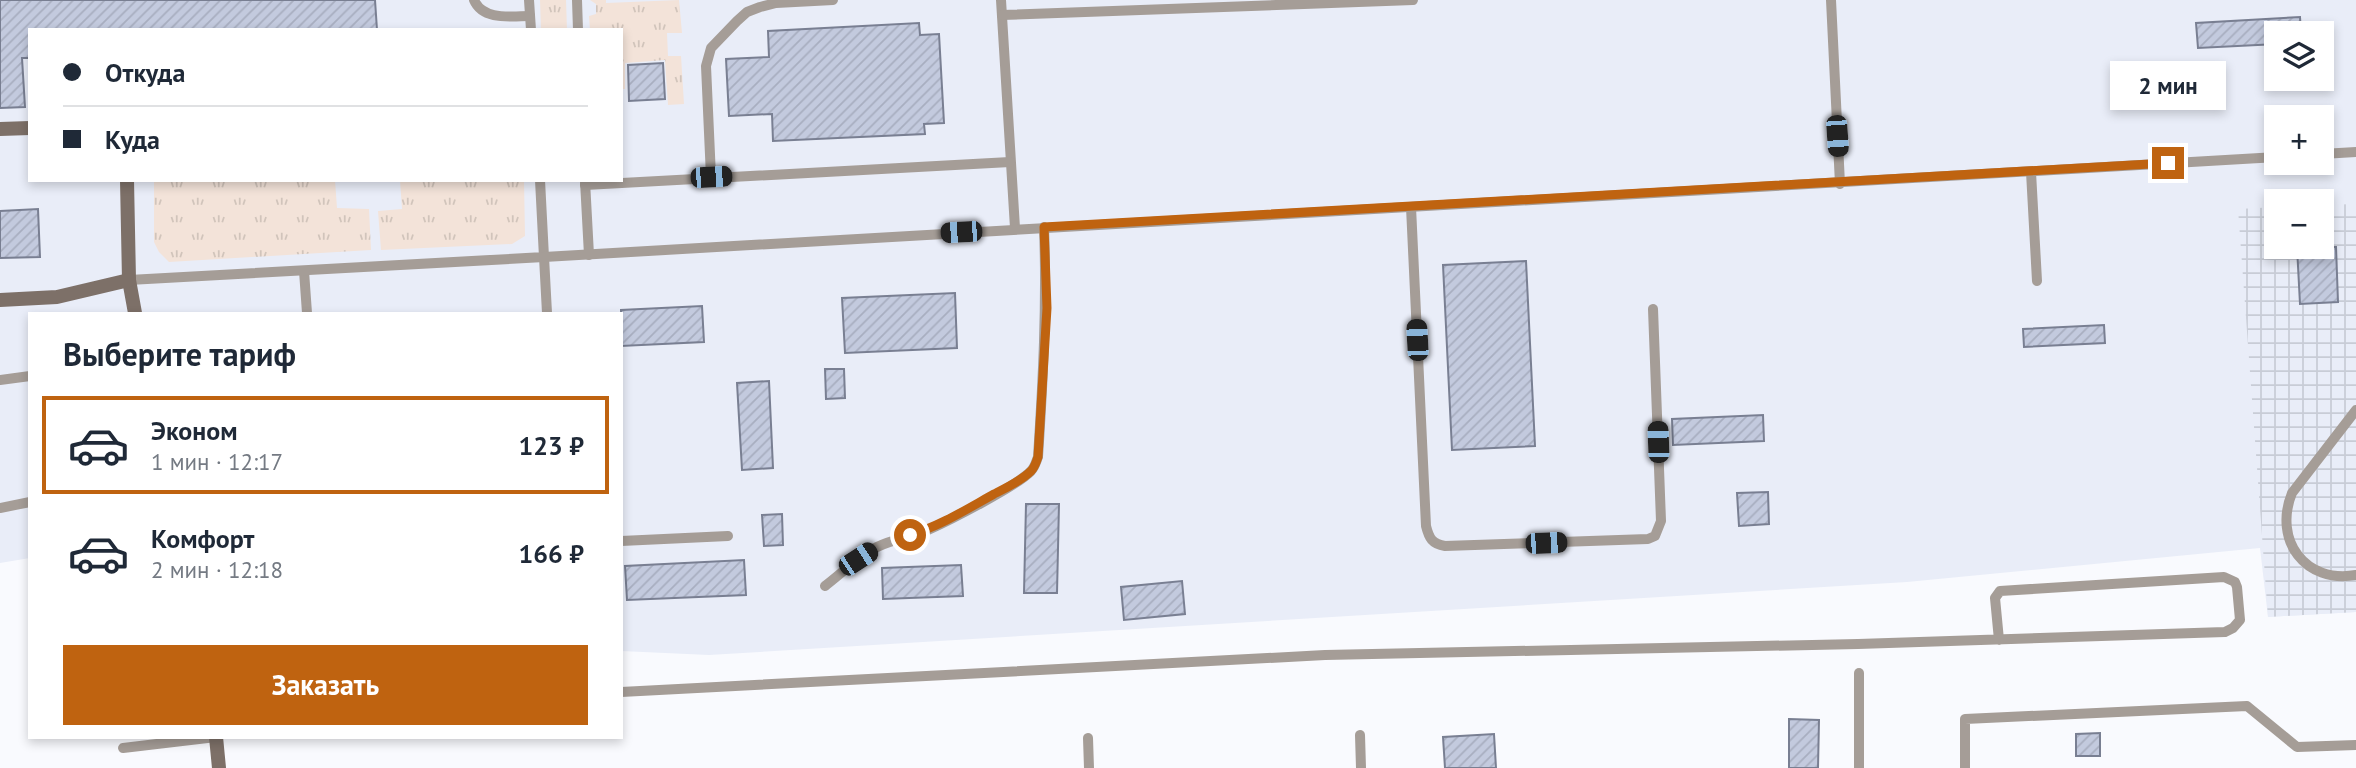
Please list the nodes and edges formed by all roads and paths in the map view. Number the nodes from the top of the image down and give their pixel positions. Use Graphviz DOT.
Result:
graph roads {
  1 [pos="474,0"];
  2 [pos="529,0"];
  3 [pos="577,0"];
  4 [pos="833,0"];
  5 [pos="1001,0"];
  6 [pos="1413,0"];
  7 [pos="1831,0"];
  8 [pos="1002,15"];
  9 [pos="530,16"];
  10 [pos="531,28"];
  11 [pos="578,28"];
  12 [pos="28,128"];
  13 [pos="0,129"];
  14 [pos="2356,152"];
  15 [pos="2334,153"];
  16 [pos="2264,158"];
  17 [pos="1010,162"];
  18 [pos="2031,172"];
  19 [pos="711,177"];
  20 [pos="623,180"];
  21 [pos="127,182"];
  22 [pos="540,182"];
  23 [pos="585,182"];
  24 [pos="1840,184"];
  25 [pos="1411,207"];
  26 [pos="1044,227"];
  27 [pos="1015,228"];
  28 [pos="589,255"];
  29 [pos="544,257"];
  30 [pos="304,271"];
  31 [pos="129,280"];
  32 [pos="2037,281"];
  33 [pos="0,300"];
  34 [pos="1653,309"];
  35 [pos="135,312"];
  36 [pos="307,312"];
  37 [pos="547,312"];
  38 [pos="28,376"];
  39 [pos="0,380"];
  40 [pos="2356,410"];
  41 [pos="28,502"];
  42 [pos="0,508"];
  43 [pos="728,536"];
  44 [pos="623,541"];
  45 [pos="2356,575"];
  46 [pos="825,586"];
  47 [pos="1999,640"];
  48 [pos="1859,673"];
  49 [pos="623,692"];
  50 [pos="1360,735"];
  51 [pos="1088,738"];
  52 [pos="199,739"];
  53 [pos="216,739"];
  54 [pos="2356,745"];
  55 [pos="123,748"];
  56 [pos="219,768"];
  57 [pos="1089,768"];
  58 [pos="1361,768"];
  59 [pos="1859,768"];
  60 [pos="1965,768"];
  1 -- 9 [label="lane"];
  2 -- 9 [label="lane"];
  3 -- 11 [label="lane"];
  4 -- 19 [label="lane"];
  5 -- 8 [label="lane"];
  6 -- 8 [label="lane"];
  7 -- 24 [label="lane"];
  8 -- 17 [label="lane"];
  9 -- 10 [label="lane"];
  12 -- 13 [label="street"];
  14 -- 15 [label="lane"];
  16 -- 18 [label="lane"];
  17 -- 19 [label="lane"];
  17 -- 27 [label="lane"];
  18 -- 24 [label="lane"];
  18 -- 32 [label="lane"];
  19 -- 20 [label="lane"];
  21 -- 31 [label="street"];
  22 -- 29 [label="lane"];
  23 -- 28 [label="lane"];
  24 -- 25 [label="lane"];
  25 -- 26 [label="lane"];
  25 -- 34 [label="lane"];
  26 -- 27 [label="lane"];
  26 -- 46 [label="lane"];
  27 -- 28 [label="lane"];
  28 -- 29 [label="lane"];
  29 -- 30 [label="lane"];
  29 -- 37 [label="lane"];
  30 -- 31 [label="lane"];
  30 -- 36 [label="lane"];
  31 -- 33 [label="street"];
  31 -- 35 [label="street"];
  38 -- 39 [label="lane"];
  40 -- 45 [label="lane"];
  41 -- 42 [label="lane"];
  43 -- 44 [label="lane"];
  47 -- 47 [label="lane"];
  47 -- 49 [label="lane"];
  48 -- 59 [label="lane"];
  50 -- 58 [label="lane"];
  51 -- 57 [label="lane"];
  52 -- 55 [label="lane"];
  53 -- 56 [label="street"];
  54 -- 60 [label="lane"];
}
